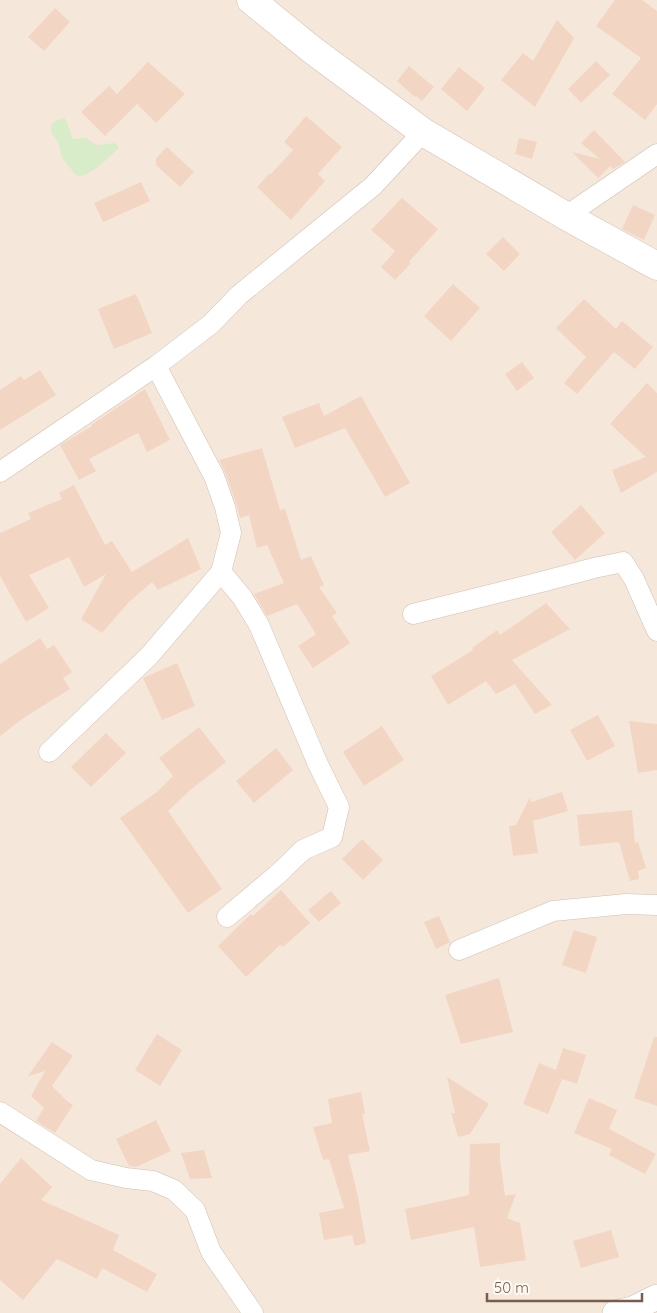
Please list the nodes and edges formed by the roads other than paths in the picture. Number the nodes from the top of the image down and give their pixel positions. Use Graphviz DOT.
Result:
graph roads {
  1 [pos="251,0"];
  2 [pos="424,132"];
  3 [pos="657,154"];
  4 [pos="566,216"];
  5 [pos="657,266"];
  6 [pos="156,366"];
  7 [pos="0,472"];
  8 [pos="221,572"];
  9 [pos="413,614"];
  10 [pos="657,631"];
  11 [pos="49,752"];
  12 [pos="657,905"];
  13 [pos="227,917"];
  14 [pos="459,950"];
  15 [pos="0,1112"];
  16 [pos="657,1297"];
  17 [pos="253,1313"];
  18 [pos="615,1313"];
  1 -- 2 [label="main road"];
  2 -- 4 [label="main road"];
  2 -- 6 [label="street"];
  3 -- 4 [label="street"];
  4 -- 5 [label="main road"];
  6 -- 7 [label="street"];
  6 -- 8 [label="street"];
  8 -- 11 [label="street"];
  8 -- 13 [label="street"];
  9 -- 10 [label="street"];
  12 -- 14 [label="street"];
  15 -- 17 [label="street"];
  16 -- 18 [label="street"];
}
